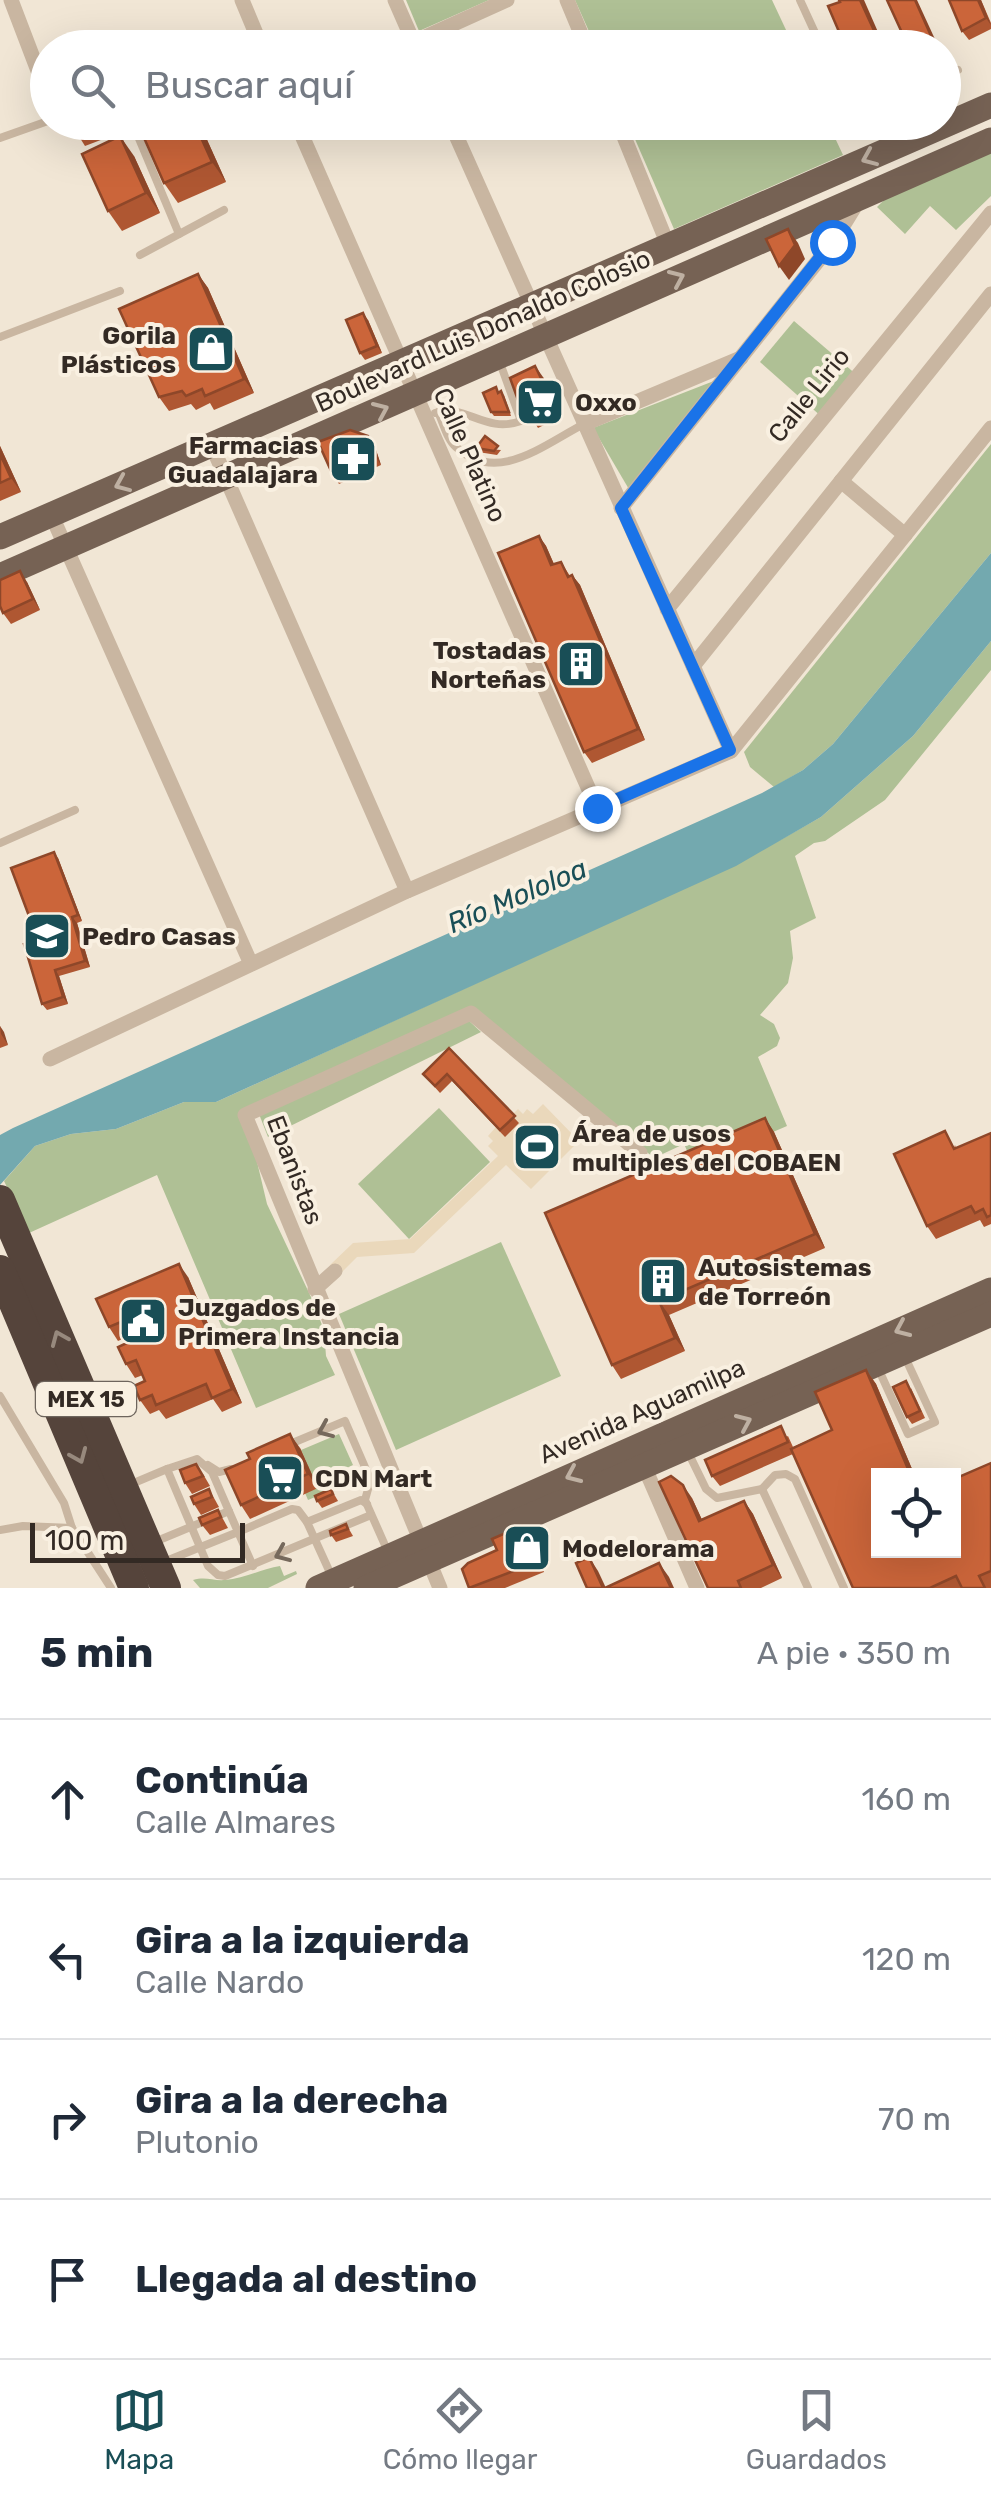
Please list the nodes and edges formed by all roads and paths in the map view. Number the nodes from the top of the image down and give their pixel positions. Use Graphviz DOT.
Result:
graph roads {
  1 [pos="12,0"];
  2 [pos="242,0"];
  3 [pos="395,0"];
  4 [pos="507,0"];
  5 [pos="567,0"];
  6 [pos="800,0"];
  7 [pos="254,30"];
  8 [pos="408,30"];
  9 [pos="446,30"];
  10 [pos="580,30"];
  11 [pos="814,30"];
  12 [pos="30,49"];
  13 [pos="991,105"];
  14 [pos="961,116"];
  15 [pos="30,128"];
  16 [pos="0,138"];
  17 [pos="137,140"];
  18 [pos="139,140"];
  19 [pos="304,140"];
  20 [pos="458,140"];
  21 [pos="625,140"];
  22 [pos="902,140"];
  23 [pos="991,140"];
  24 [pos="123,146"];
  25 [pos="860,197"];
  26 [pos="224,210"];
  27 [pos="991,213"];
  28 [pos="179,234"];
  29 [pos="668,245"];
  30 [pos="140,255"];
  31 [pos="120,291"];
  32 [pos="991,294"];
  33 [pos="532,305"];
  34 [pos="546,336"];
  35 [pos="0,338"];
  36 [pos="498,357"];
  37 [pos="742,357"];
  38 [pos="402,363"];
  39 [pos="426,407"];
  40 [pos="584,424"];
  41 [pos="991,428"];
  42 [pos="212,446"];
  43 [pos="225,479"];
  44 [pos="841,481"];
  45 [pos="621,508"];
  46 [pos="51,514"];
  47 [pos="905,535"];
  48 [pos="0,537"];
  49 [pos="67,547"];
  50 [pos="0,576"];
  51 [pos="666,609"];
  52 [pos="692,666"];
  53 [pos="730,750"];
  54 [pos="597,808"];
  55 [pos="75,810"];
  56 [pos="0,843"];
  57 [pos="406,890"];
  58 [pos="250,964"];
  59 [pos="50,1059"];
  60 [pos="640,1153"];
  61 [pos="2,1205"];
  62 [pos="0,1270"];
  63 [pos="335,1270"];
  64 [pos="315,1289"];
  65 [pos="991,1290"];
  66 [pos="991,1314"];
  67 [pos="903,1352"];
  68 [pos="877,1364"];
  69 [pos="0,1396"];
  70 [pos="680,1439"];
  71 [pos="276,1450"];
  72 [pos="607,1460"];
  73 [pos="242,1464"];
  74 [pos="208,1465"];
  75 [pos="644,1466"];
  76 [pos="167,1469"];
  77 [pos="124,1488"];
  78 [pos="220,1490"];
  79 [pos="762,1490"];
  80 [pos="208,1496"];
  81 [pos="195,1501"];
  82 [pos="367,1504"];
  83 [pos="183,1506"];
  84 [pos="229,1511"];
  85 [pos="371,1515"];
  86 [pos="308,1522"];
  87 [pos="191,1526"];
  88 [pos="72,1528"];
  89 [pos="0,1530"];
  90 [pos="238,1532"];
  91 [pos="315,1540"];
  92 [pos="200,1548"];
  93 [pos="424,1552"];
  94 [pos="390,1556"];
  95 [pos="254,1566"];
  96 [pos="156,1576"];
  97 [pos="326,1584"];
  98 [pos="111,1588"];
  99 [pos="366,1588"];
  100 [pos="440,1588"];
  101 [pos="697,1588"];
  102 [pos="808,1588"];
  103 [pos="844,1588"];
  1 -- 12 [label="street"];
  2 -- 7 [label="street"];
  3 -- 8 [label="street"];
  4 -- 9 [label="street"];
  5 -- 10 [label="street"];
  6 -- 11 [label="lane"];
  13 -- 14 [label="main road, Boulevard Luis Donaldo Colosio"];
  15 -- 16 [label="lane"];
  17 -- 24 [label="lane"];
  18 -- 28 [label="lane"];
  19 -- 38 [label="street, Calle Platino"];
  20 -- 33 [label="street"];
  21 -- 29 [label="street"];
  22 -- 29 [label="main road, Boulevard Luis Donaldo Colosio, one-way"];
  23 -- 25 [label="main road, Boulevard Luis Donaldo Colosio"];
  34 -- 25 [label="main road, Boulevard Luis Donaldo Colosio, one-way"];
  25 -- 37 [label="street"];
  26 -- 28 [label="lane"];
  27 -- 51 [label="street, Calle Lirio"];
  28 -- 30 [label="lane"];
  29 -- 33 [label="main road, Boulevard Luis Donaldo Colosio"];
  31 -- 35 [label="lane"];
  32 -- 44 [label="street"];
  33 -- 34 [label="street"];
  33 -- 38 [label="main road, Boulevard Luis Donaldo Colosio"];
  34 -- 36 [label="main road, Boulevard Luis Donaldo Colosio"];
  34 -- 40 [label="street"];
  36 -- 39 [label="main road, Boulevard Luis Donaldo Colosio"];
  36 -- 39 [label="lane"];
  37 -- 40 [label="street"];
  37 -- 45 [label="street"];
  38 -- 39 [label="street, Calle Platino"];
  38 -- 42 [label="main road, Boulevard Luis Donaldo Colosio"];
  39 -- 40 [label="lane"];
  43 -- 39 [label="main road, Boulevard Luis Donaldo Colosio, one-way"];
  39 -- 54 [label="street, Calle Platino"];
  40 -- 45 [label="street"];
  41 -- 47 [label="street"];
  42 -- 43 [label="street"];
  42 -- 46 [label="main road, Boulevard Luis Donaldo Colosio, one-way"];
  43 -- 49 [label="main road, Boulevard Luis Donaldo Colosio"];
  43 -- 57 [label="street"];
  44 -- 47 [label="street"];
  44 -- 52 [label="street"];
  45 -- 51 [label="street"];
  46 -- 48 [label="main road, Boulevard Luis Donaldo Colosio"];
  46 -- 49 [label="street"];
  47 -- 53 [label="street"];
  49 -- 50 [label="main road, Boulevard Luis Donaldo Colosio"];
  49 -- 58 [label="street"];
  51 -- 52 [label="street"];
  52 -- 53 [label="street"];
  53 -- 54 [label="street"];
  54 -- 57 [label="street"];
  55 -- 56 [label="lane"];
  57 -- 58 [label="street"];
  58 -- 59 [label="street"];
  60 -- 64 [label="street, Ebanistas"];
  77 -- 61 [label="highway, MEX 15, one-way"];
  62 -- 96 [label="highway, MEX 15, one-way"];
  63 -- 64 [label="street"];
  64 -- 93 [label="street, Ebanistas"];
  65 -- 70 [label="main road, Avenida Aguamilpa, one-way"];
  66 -- 67 [label="main road, Avenida Aguamilpa"];
  67 -- 68 [label="main road, Avenida Aguamilpa"];
  67 -- 68 [label="lane"];
  70 -- 68 [label="main road, Avenida Aguamilpa, one-way"];
  69 -- 88 [label="lane"];
  70 -- 72 [label="main road, Avenida Aguamilpa"];
  70 -- 75 [label="main road, Avenida Aguamilpa"];
  70 -- 79 [label="lane"];
  82 -- 71 [label="lane, one-way"];
  72 -- 75 [label="main road"];
  72 -- 93 [label="main road, Avenida Aguamilpa, one-way"];
  73 -- 74 [label="lane"];
  74 -- 76 [label="lane"];
  74 -- 78 [label="lane"];
  75 -- 93 [label="main road, Avenida Aguamilpa"];
  75 -- 101 [label="street"];
  76 -- 77 [label="lane"];
  76 -- 83 [label="lane"];
  77 -- 96 [label="highway, MEX 15"];
  78 -- 80 [label="lane"];
  78 -- 84 [label="lane"];
  79 -- 102 [label="lane"];
  79 -- 103 [label="lane"];
  81 -- 83 [label="lane"];
  82 -- 85 [label="lane"];
  82 -- 86 [label="lane"];
  83 -- 87 [label="lane"];
  84 -- 87 [label="lane"];
  84 -- 90 [label="lane"];
  85 -- 91 [label="lane"];
  85 -- 94 [label="lane"];
  86 -- 90 [label="lane"];
  86 -- 91 [label="lane"];
  87 -- 92 [label="lane"];
  87 -- 96 [label="lane"];
  88 -- 89 [label="lane"];
  88 -- 98 [label="lane"];
  90 -- 92 [label="lane"];
  90 -- 95 [label="lane"];
  91 -- 95 [label="lane, one-way"];
  91 -- 97 [label="lane"];
  92 -- 95 [label="lane"];
  92 -- 96 [label="lane"];
  93 -- 94 [label="main road, Avenida Aguamilpa"];
  93 -- 99 [label="main road, Avenida Aguamilpa"];
  93 -- 100 [label="street, Ebanistas"];
  94 -- 97 [label="main road, Avenida Aguamilpa"];
}
